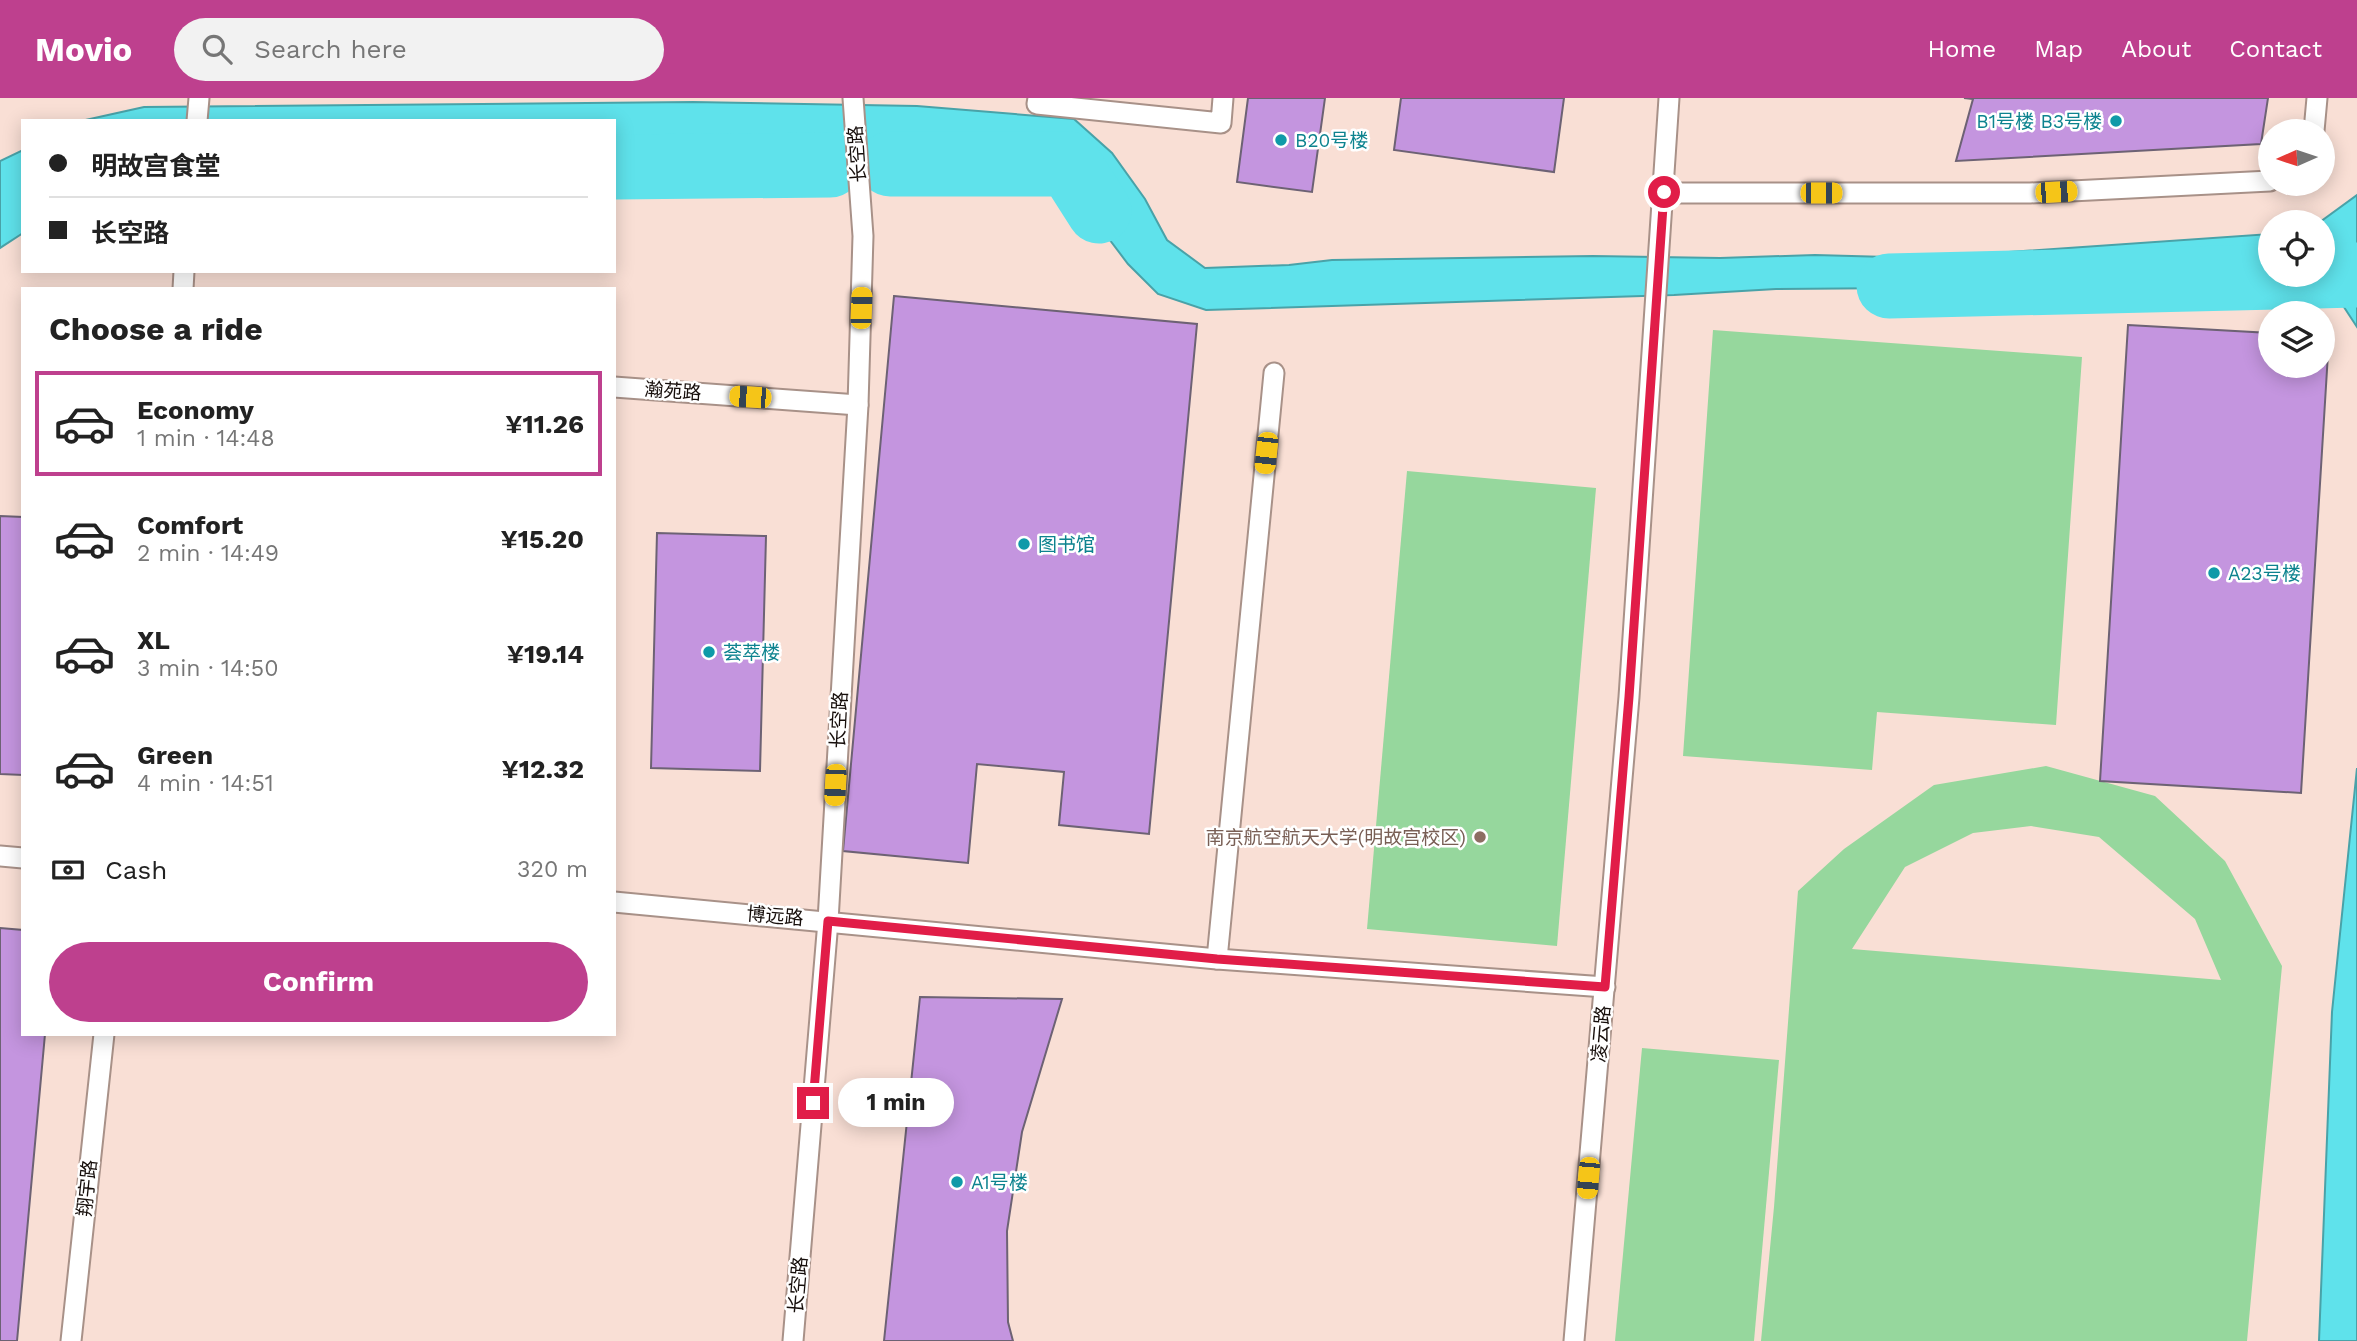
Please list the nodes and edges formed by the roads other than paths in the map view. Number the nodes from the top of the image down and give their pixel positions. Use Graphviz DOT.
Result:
graph roads {
  1 [pos="199,98"];
  2 [pos="853,98"];
  3 [pos="1038,98"];
  4 [pos="1223,98"];
  5 [pos="1669,98"];
  6 [pos="2317,98"];
  7 [pos="197,119"];
  8 [pos="2315,119"];
  9 [pos="2258,181"];
  10 [pos="1664,192"];
  11 [pos="1274,373"];
  12 [pos="616,387"];
  13 [pos="858,405"];
  14 [pos="0,856"];
  15 [pos="21,859"];
  16 [pos="616,902"];
  17 [pos="828,921"];
  18 [pos="1217,959"];
  19 [pos="1605,987"];
  20 [pos="104,1036"];
  21 [pos="71,1341"];
  22 [pos="793,1341"];
  23 [pos="1574,1341"];
  1 -- 7 [label="lane"];
  2 -- 13 [label="lane, 长空路"];
  3 -- 4 [label="lane"];
  5 -- 10 [label="lane, 凌云路"];
  6 -- 8 [label="lane"];
  9 -- 10 [label="lane"];
  10 -- 19 [label="lane, 凌云路"];
  11 -- 18 [label="lane"];
  12 -- 13 [label="lane, 瀚苑路"];
  13 -- 17 [label="lane, 长空路"];
  14 -- 15 [label="lane"];
  16 -- 17 [label="lane, 博远路"];
  17 -- 18 [label="lane, 博远路"];
  17 -- 22 [label="lane, 长空路"];
  18 -- 19 [label="lane, 博远路"];
  19 -- 23 [label="lane, 凌云路"];
  20 -- 21 [label="lane, 翔宇路"];
}
